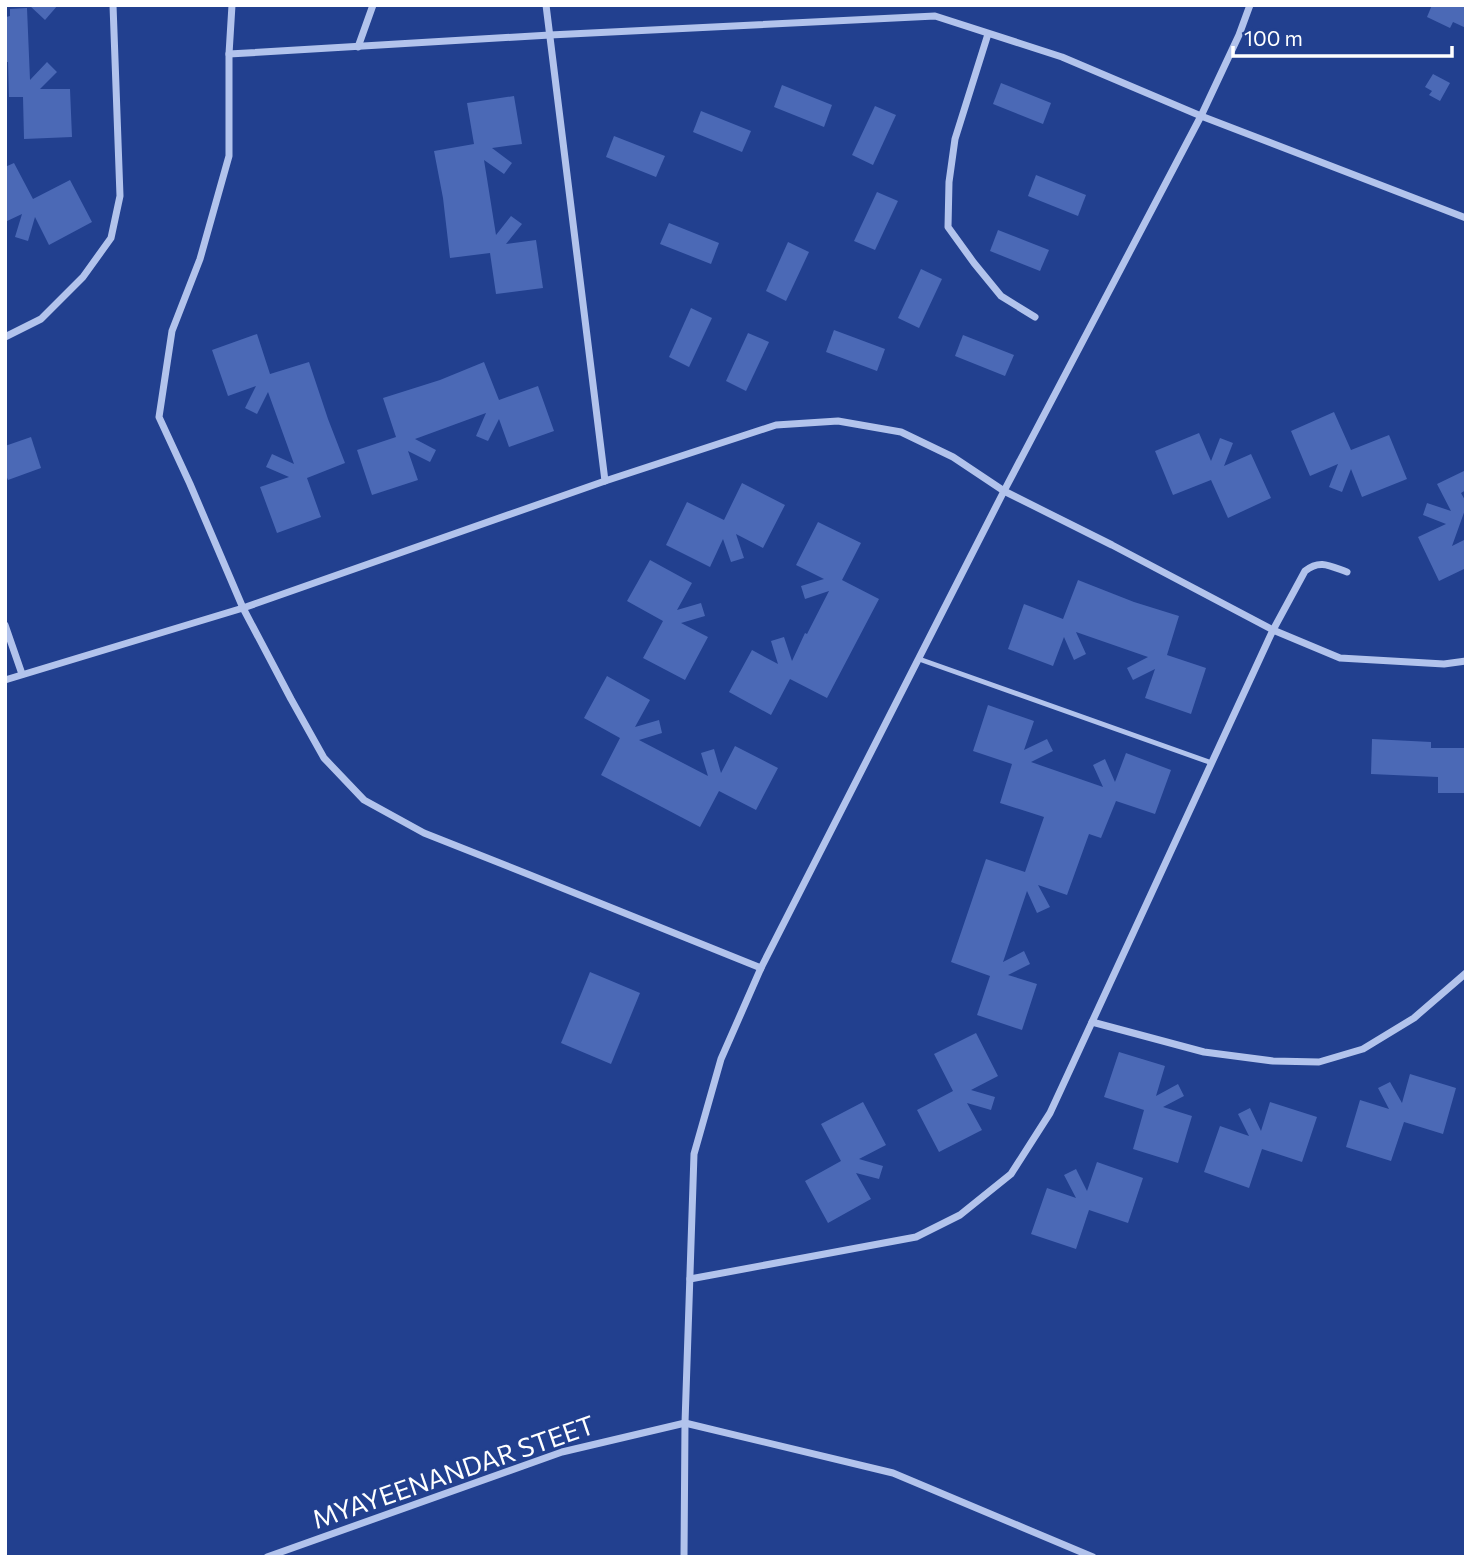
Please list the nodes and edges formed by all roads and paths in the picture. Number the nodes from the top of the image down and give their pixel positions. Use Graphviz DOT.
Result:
graph roads {
  1 [pos="113,5"];
  2 [pos="232,5"];
  3 [pos="373,5"];
  4 [pos="546,5"];
  5 [pos="1250,5"];
  6 [pos="988,34"];
  7 [pos="550,35"];
  8 [pos="358,47"];
  9 [pos="229,54"];
  10 [pos="1201,116"];
  11 [pos="1466,218"];
  12 [pos="1035,317"];
  13 [pos="5,337"];
  14 [pos="605,481"];
  15 [pos="1004,491"];
  16 [pos="1347,572"];
  17 [pos="243,608"];
  18 [pos="5,625"];
  19 [pos="1273,631"];
  20 [pos="919,659"];
  21 [pos="1466,661"];
  22 [pos="22,674"];
  23 [pos="5,680"];
  24 [pos="1212,763"];
  25 [pos="761,968"];
  26 [pos="1466,973"];
  27 [pos="1092,1023"];
  28 [pos="690,1279"];
  29 [pos="685,1423"];
  30 [pos="267,1557"];
  31 [pos="684,1557"];
  32 [pos="1093,1557"];
  1 -- 13 [label="street"];
  2 -- 9 [label="street"];
  3 -- 8 [label="street"];
  4 -- 7 [label="street"];
  5 -- 10 [label="street"];
  6 -- 7 [label="street"];
  6 -- 10 [label="street"];
  6 -- 12 [label="street"];
  7 -- 8 [label="street"];
  7 -- 14 [label="street"];
  8 -- 9 [label="street"];
  9 -- 17 [label="street"];
  10 -- 11 [label="street"];
  10 -- 15 [label="street"];
  14 -- 15 [label="street"];
  14 -- 17 [label="street"];
  15 -- 19 [label="street"];
  15 -- 20 [label="street"];
  16 -- 19 [label="street"];
  17 -- 22 [label="street"];
  17 -- 25 [label="street"];
  18 -- 22 [label="street"];
  19 -- 21 [label="street"];
  19 -- 24 [label="street"];
  20 -- 24 [label="lane"];
  20 -- 25 [label="street"];
  22 -- 23 [label="street"];
  24 -- 27 [label="street"];
  25 -- 28 [label="street"];
  26 -- 27 [label="street"];
  27 -- 28 [label="street"];
  28 -- 29 [label="street"];
  29 -- 30 [label="street, MYAYEENANDAR STEET"];
  29 -- 31 [label="street"];
  29 -- 32 [label="street, MYAYEENANDAR STEET"];
}
